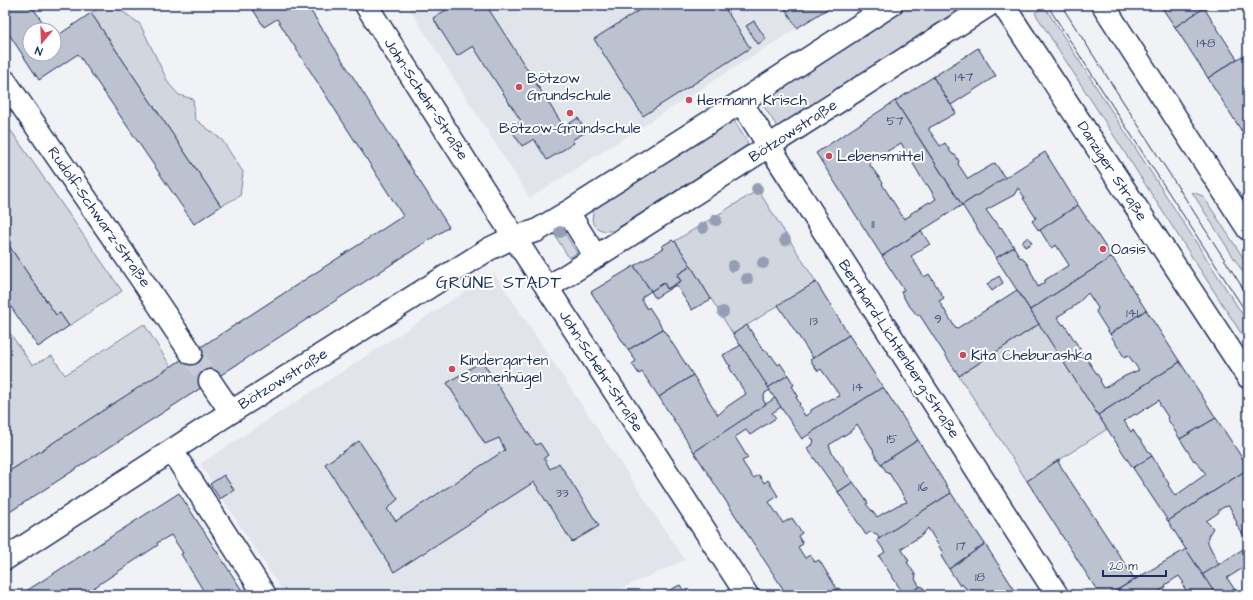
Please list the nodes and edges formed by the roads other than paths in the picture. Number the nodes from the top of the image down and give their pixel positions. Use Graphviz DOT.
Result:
graph roads {
  1 [pos="366,5"];
  2 [pos="890,5"];
  3 [pos="989,5"];
  4 [pos="1003,5"];
  5 [pos="1103,5"];
  6 [pos="5,81"];
  7 [pos="741,102"];
  8 [pos="769,146"];
  9 [pos="568,212"];
  10 [pos="1248,229"];
  11 [pos="514,237"];
  12 [pos="596,257"];
  13 [pos="547,288"];
  14 [pos="191,353"];
  15 [pos="1248,377"];
  16 [pos="210,381"];
  17 [pos="231,412"];
  18 [pos="172,451"];
  19 [pos="5,559"];
  20 [pos="265,595"];
  21 [pos="747,595"];
  22 [pos="1057,595"];
  1 -- 11 [label="street, John-Schehr-Straße"];
  2 -- 7 [label="street, Bötzowstraße"];
  3 -- 8 [label="street, Bötzowstraße"];
  4 -- 15 [label="street, Danziger Straße"];
  5 -- 10 [label="street"];
  6 -- 14 [label="street, Rudolf-Schwarz-Straße"];
  7 -- 8 [label="street, Bernhard-Lichtenberg-Straße"];
  7 -- 9 [label="street, Bötzowstraße"];
  8 -- 12 [label="street, Bötzowstraße"];
  8 -- 22 [label="street, Bernhard-Lichtenberg-Straße"];
  9 -- 11 [label="street, Bötzowstraße"];
  9 -- 12 [label="street"];
  11 -- 13 [label="street, John-Schehr-Straße"];
  11 -- 17 [label="street, Bötzowstraße"];
  12 -- 13 [label="street, Bötzowstraße"];
  13 -- 21 [label="street, John-Schehr-Straße"];
  16 -- 17 [label="street"];
  17 -- 18 [label="street, Bötzowstraße"];
  18 -- 19 [label="street, Bötzowstraße"];
  18 -- 20 [label="street"];
}
